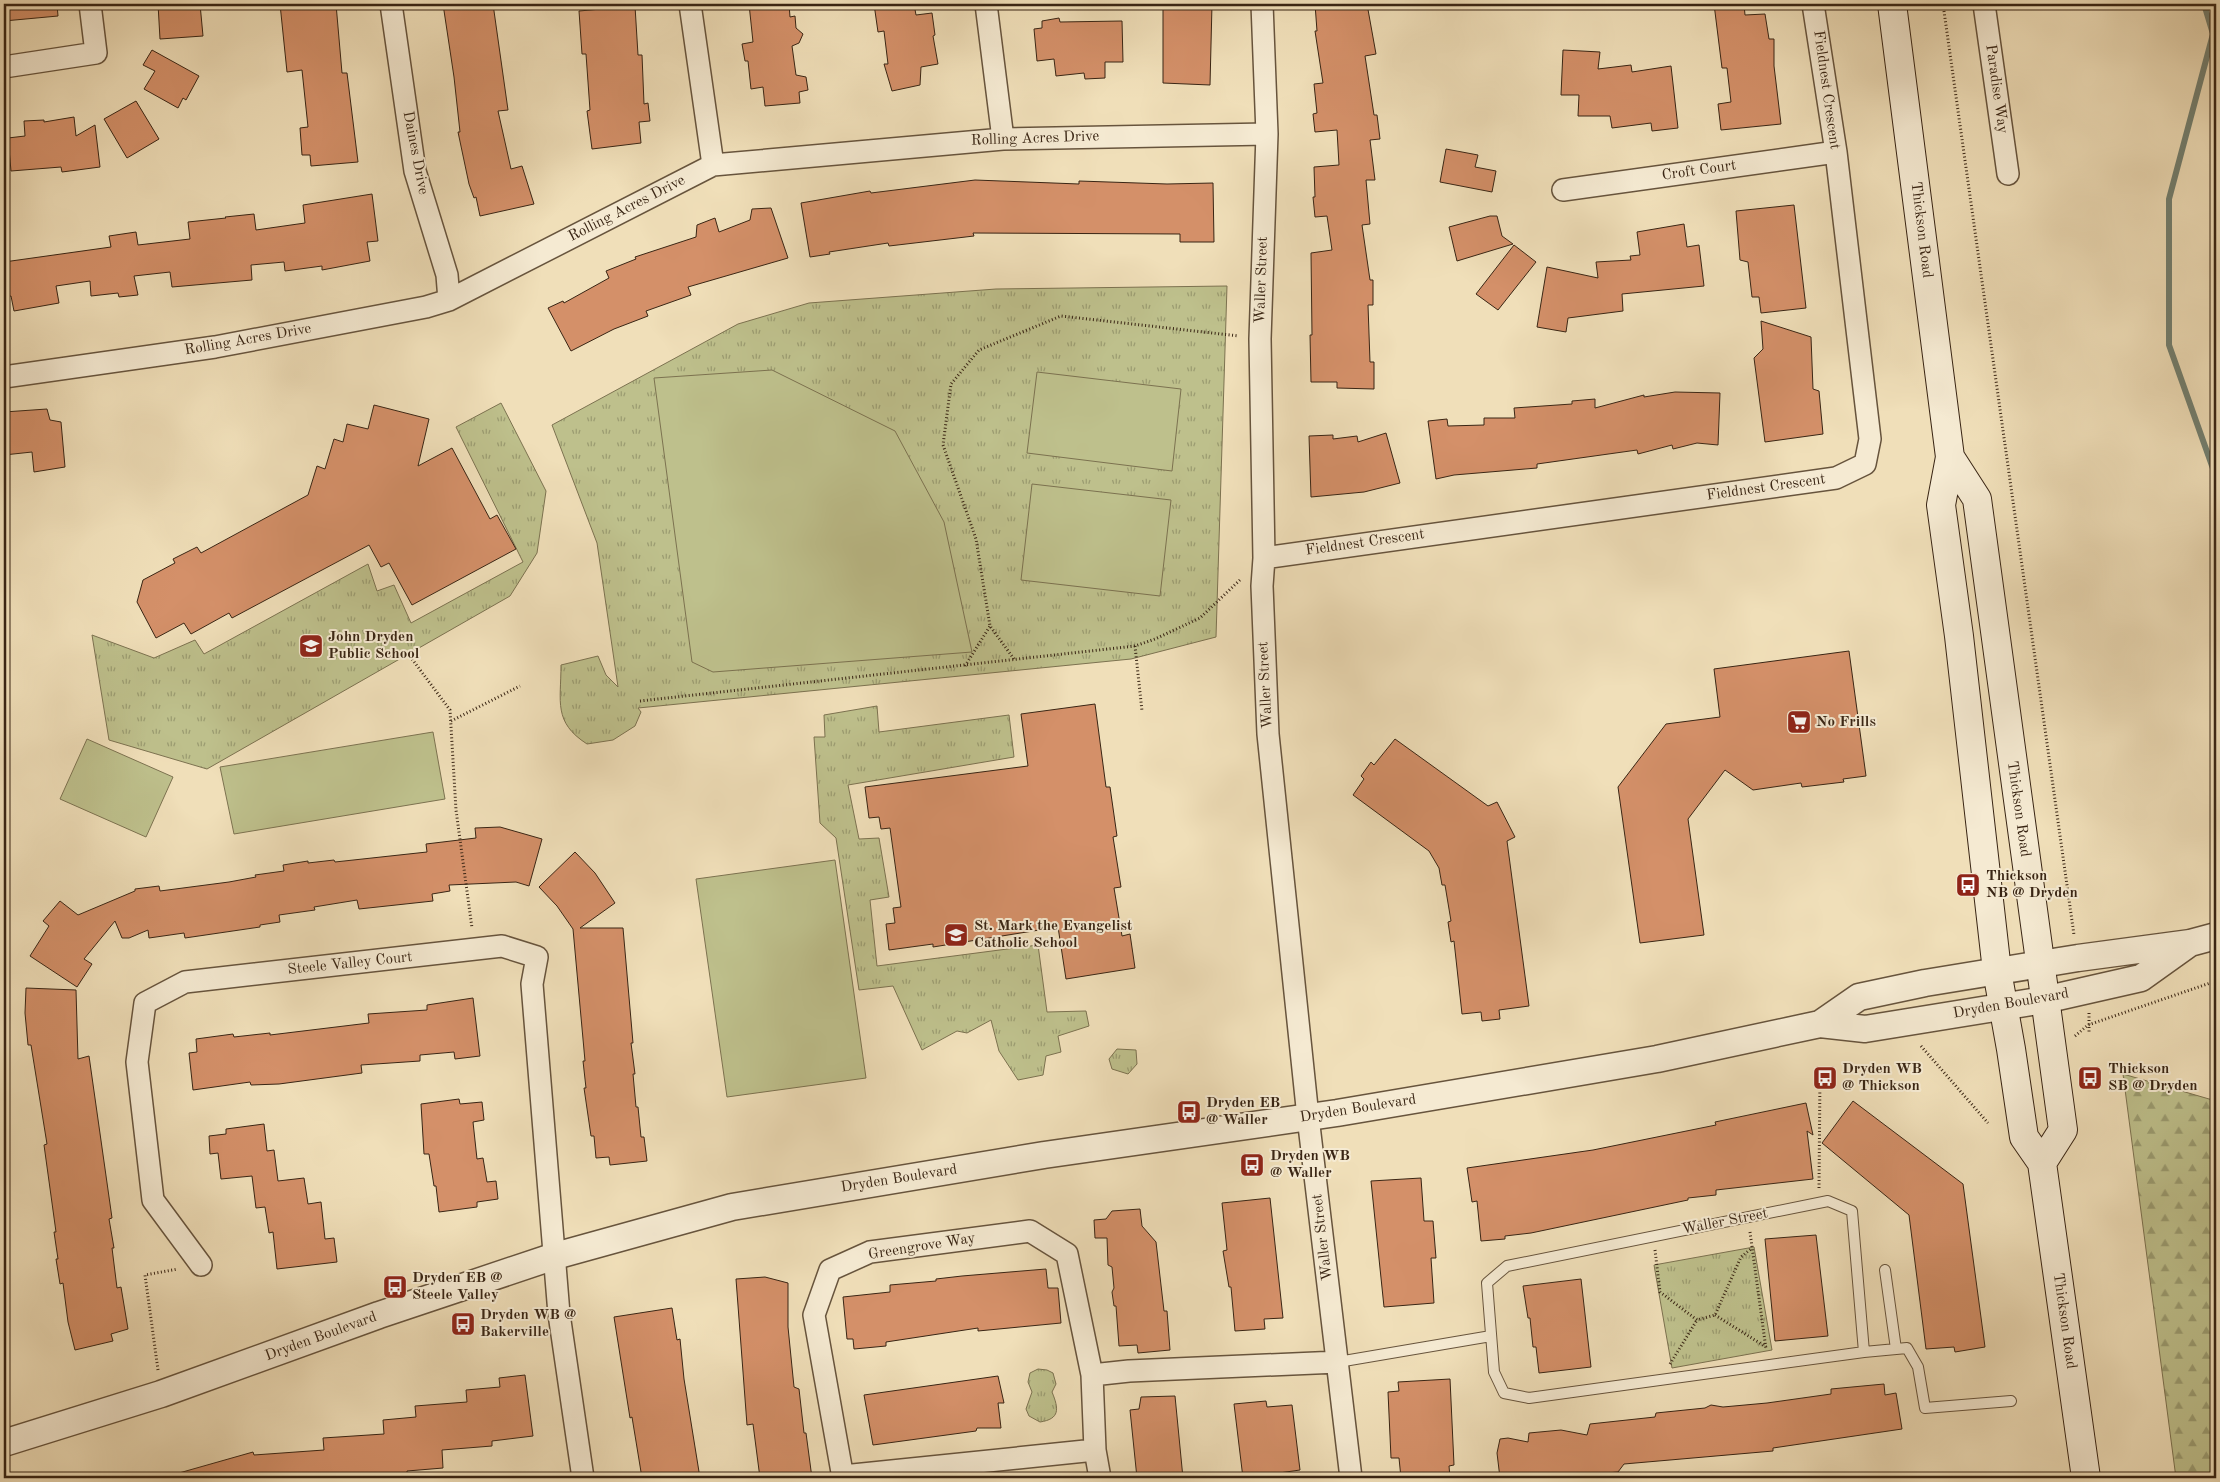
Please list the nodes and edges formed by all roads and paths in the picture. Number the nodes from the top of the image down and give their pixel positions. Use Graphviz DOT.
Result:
graph roads {
  1 [pos="90,4"];
  2 [pos="391,4"];
  3 [pos="690,4"];
  4 [pos="986,4"];
  5 [pos="1262,4"];
  6 [pos="1814,4"];
  7 [pos="1892,4"];
  8 [pos="1943,4"];
  9 [pos="1984,4"];
  10 [pos="4,67"];
  11 [pos="1267,134"];
  12 [pos="1002,139"];
  13 [pos="1836,152"];
  14 [pos="712,165"];
  15 [pos="2008,174"];
  16 [pos="1563,190"];
  17 [pos="449,300"];
  18 [pos="1260,338"];
  19 [pos="4,377"];
  20 [pos="1950,456"];
  21 [pos="1264,558"];
  22 [pos="990,626"];
  23 [pos="1135,646"];
  24 [pos="412,659"];
  25 [pos="1014,659"];
  26 [pos="965,666"];
  27 [pos="520,686"];
  28 [pos="640,701"];
  29 [pos="1142,711"];
  30 [pos="451,720"];
  31 [pos="2073,931"];
  32 [pos="2216,936"];
  33 [pos="2190,943"];
  34 [pos="475,951"];
  35 [pos="2039,965"];
  36 [pos="1997,971"];
  37 [pos="2216,981"];
  38 [pos="2044,1000"];
  39 [pos="2002,1006"];
  40 [pos="2089,1014"];
  41 [pos="1820,1024"];
  42 [pos="2088,1025"];
  43 [pos="2089,1034"];
  44 [pos="2070,1040"];
  45 [pos="1921,1046"];
  46 [pos="1820,1074"];
  47 [pos="1308,1117"];
  48 [pos="1988,1123"];
  49 [pos="2042,1163"];
  50 [pos="1818,1203"];
  51 [pos="1748,1218"];
  52 [pos="1654,1237"];
  53 [pos="1752,1248"];
  54 [pos="555,1256"];
  55 [pos="201,1265"];
  56 [pos="1885,1270"];
  57 [pos="1715,1315"];
  58 [pos="1697,1320"];
  59 [pos="1491,1336"];
  60 [pos="1766,1347"];
  61 [pos="1896,1349"];
  62 [pos="1864,1352"];
  63 [pos="1338,1362"];
  64 [pos="1769,1365"];
  65 [pos="1092,1375"];
  66 [pos="1660,1380"];
  67 [pos="161,1394"];
  68 [pos="2011,1401"];
  69 [pos="4,1443"];
  70 [pos="1095,1450"];
  71 [pos="843,1477"];
  72 [pos="583,1478"];
  73 [pos="1100,1478"];
  74 [pos="1351,1478"];
  75 [pos="2086,1478"];
  1 -- 10 [label="street"];
  2 -- 17 [label="street, Daines Drive"];
  3 -- 14 [label="street"];
  4 -- 12 [label="street"];
  5 -- 11 [label="street, Waller Street"];
  6 -- 13 [label="street, Fieldnest Crescent"];
  7 -- 20 [label="main road, Thickson Road"];
  8 -- 31 [label="path"];
  9 -- 15 [label="street, Paradise Way"];
  11 -- 12 [label="street, Rolling Acres Drive"];
  11 -- 18 [label="street, Waller Street"];
  12 -- 14 [label="street, Rolling Acres Drive"];
  13 -- 16 [label="street, Croft Court"];
  13 -- 21 [label="street, Fieldnest Crescent"];
  14 -- 17 [label="street, Rolling Acres Drive"];
  17 -- 19 [label="street, Rolling Acres Drive"];
  18 -- 21 [label="street, Waller Street"];
  18 -- 22 [label="path"];
  20 -- 35 [label="main road, Thickson Road"];
  20 -- 36 [label="main road, Thickson Road"];
  21 -- 23 [label="path"];
  21 -- 47 [label="street, Waller Street"];
  22 -- 25 [label="path"];
  22 -- 26 [label="path"];
  23 -- 25 [label="path"];
  23 -- 29 [label="path"];
  24 -- 30 [label="path"];
  25 -- 26 [label="path"];
  26 -- 28 [label="path"];
  27 -- 30 [label="path"];
  30 -- 34 [label="path"];
  32 -- 33 [label="street, Dryden Boulevard"];
  33 -- 35 [label="street, Dryden Boulevard"];
  33 -- 38 [label="street, Dryden Boulevard"];
  34 -- 54 [label="street, Steele Valley Court"];
  34 -- 55 [label="street, Steele Valley Court"];
  35 -- 36 [label="street, Dryden Boulevard"];
  35 -- 38 [label="main road, Thickson Road"];
  36 -- 39 [label="main road, Thickson Road"];
  36 -- 41 [label="street, Dryden Boulevard"];
  37 -- 42 [label="path"];
  38 -- 39 [label="street, Dryden Boulevard"];
  38 -- 49 [label="main road, Thickson Road"];
  39 -- 41 [label="street, Dryden Boulevard"];
  39 -- 49 [label="main road, Thickson Road"];
  40 -- 42 [label="path"];
  41 -- 47 [label="street, Dryden Boulevard"];
  42 -- 43 [label="path"];
  42 -- 44 [label="path"];
  45 -- 48 [label="path"];
  46 -- 50 [label="path"];
  47 -- 54 [label="street, Dryden Boulevard"];
  47 -- 63 [label="street, Waller Street"];
  49 -- 75 [label="main road, Thickson Road"];
  50 -- 51 [label="lane, Waller Street"];
  50 -- 62 [label="lane, Waller Street"];
  51 -- 52 [label="lane, Waller Street"];
  51 -- 53 [label="path"];
  52 -- 58 [label="path"];
  52 -- 59 [label="lane, Waller Street"];
  53 -- 57 [label="path"];
  53 -- 60 [label="path"];
  54 -- 67 [label="street, Dryden Boulevard"];
  54 -- 72 [label="street"];
  55 -- 67 [label="path"];
  56 -- 61 [label="lane"];
  57 -- 58 [label="path"];
  57 -- 60 [label="path"];
  58 -- 66 [label="path"];
  59 -- 63 [label="lane"];
  59 -- 66 [label="lane, Waller Street"];
  60 -- 64 [label="path"];
  61 -- 62 [label="lane, Waller Street"];
  61 -- 68 [label="lane"];
  62 -- 64 [label="lane, Waller Street"];
  63 -- 65 [label="street"];
  63 -- 74 [label="street, Waller Street"];
  64 -- 66 [label="lane, Waller Street"];
  65 -- 70 [label="street, Greengrove Way"];
  65 -- 71 [label="street, Greengrove Way"];
  67 -- 69 [label="street, Dryden Boulevard"];
  70 -- 71 [label="street, Greengrove Way"];
  70 -- 73 [label="street, Greengrove Way"];
}
